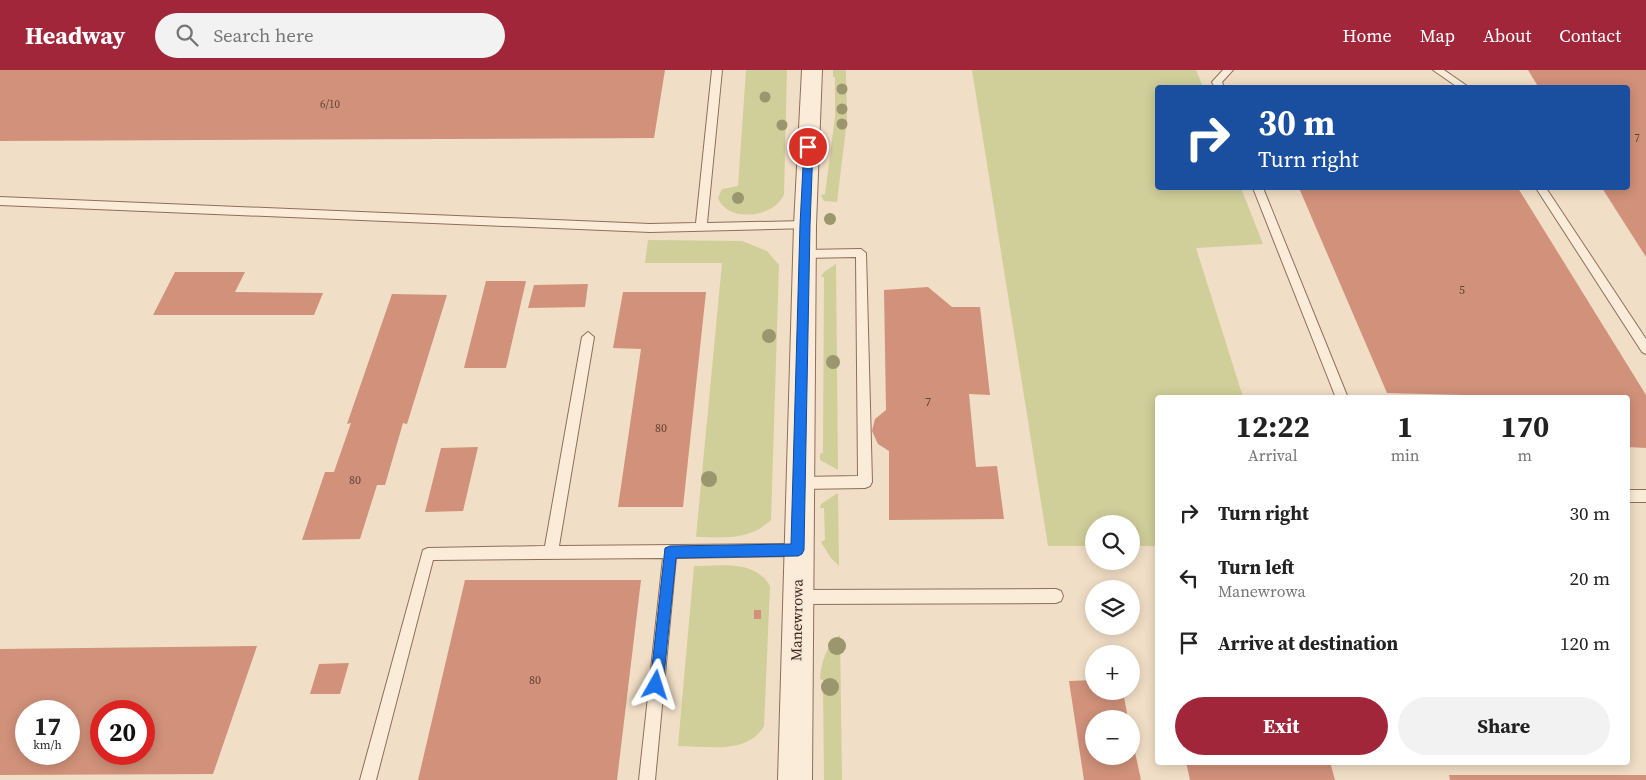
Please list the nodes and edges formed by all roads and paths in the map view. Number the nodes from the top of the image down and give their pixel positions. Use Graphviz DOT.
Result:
graph roads {
  1 [pos="717,70"];
  2 [pos="812,70"];
  3 [pos="1228,70"];
  4 [pos="1438,70"];
  5 [pos="1218,85"];
  6 [pos="1461,85"];
  7 [pos="1259,190"];
  8 [pos="1542,190"];
  9 [pos="0,201"];
  10 [pos="805,225"];
  11 [pos="701,227"];
  12 [pos="804,254"];
  13 [pos="588,337"];
  14 [pos="1646,349"];
  15 [pos="1341,395"];
  16 [pos="800,483"];
  17 [pos="1630,496"];
  18 [pos="1646,496"];
  19 [pos="798,550"];
  20 [pos="551,552"];
  21 [pos="670,552"];
  22 [pos="1056,596"];
  23 [pos="797,597"];
  24 [pos="368,780"];
  25 [pos="647,780"];
  26 [pos="795,780"];
  1 -- 11 [label="lane"];
  2 -- 10 [label="street, Manewrowa"];
  3 -- 5 [label="lane"];
  4 -- 6 [label="lane"];
  7 -- 15 [label="lane"];
  8 -- 14 [label="lane"];
  9 -- 11 [label="lane"];
  10 -- 11 [label="lane"];
  10 -- 12 [label="street, Manewrowa"];
  12 -- 16 [label="street, Manewrowa"];
  12 -- 16 [label="lane"];
  13 -- 20 [label="lane"];
  16 -- 19 [label="street, Manewrowa"];
  17 -- 18 [label="lane"];
  19 -- 21 [label="lane"];
  19 -- 23 [label="street, Manewrowa"];
  20 -- 21 [label="lane"];
  20 -- 24 [label="lane"];
  21 -- 25 [label="lane"];
  22 -- 23 [label="lane"];
  23 -- 26 [label="street, Manewrowa"];
}
